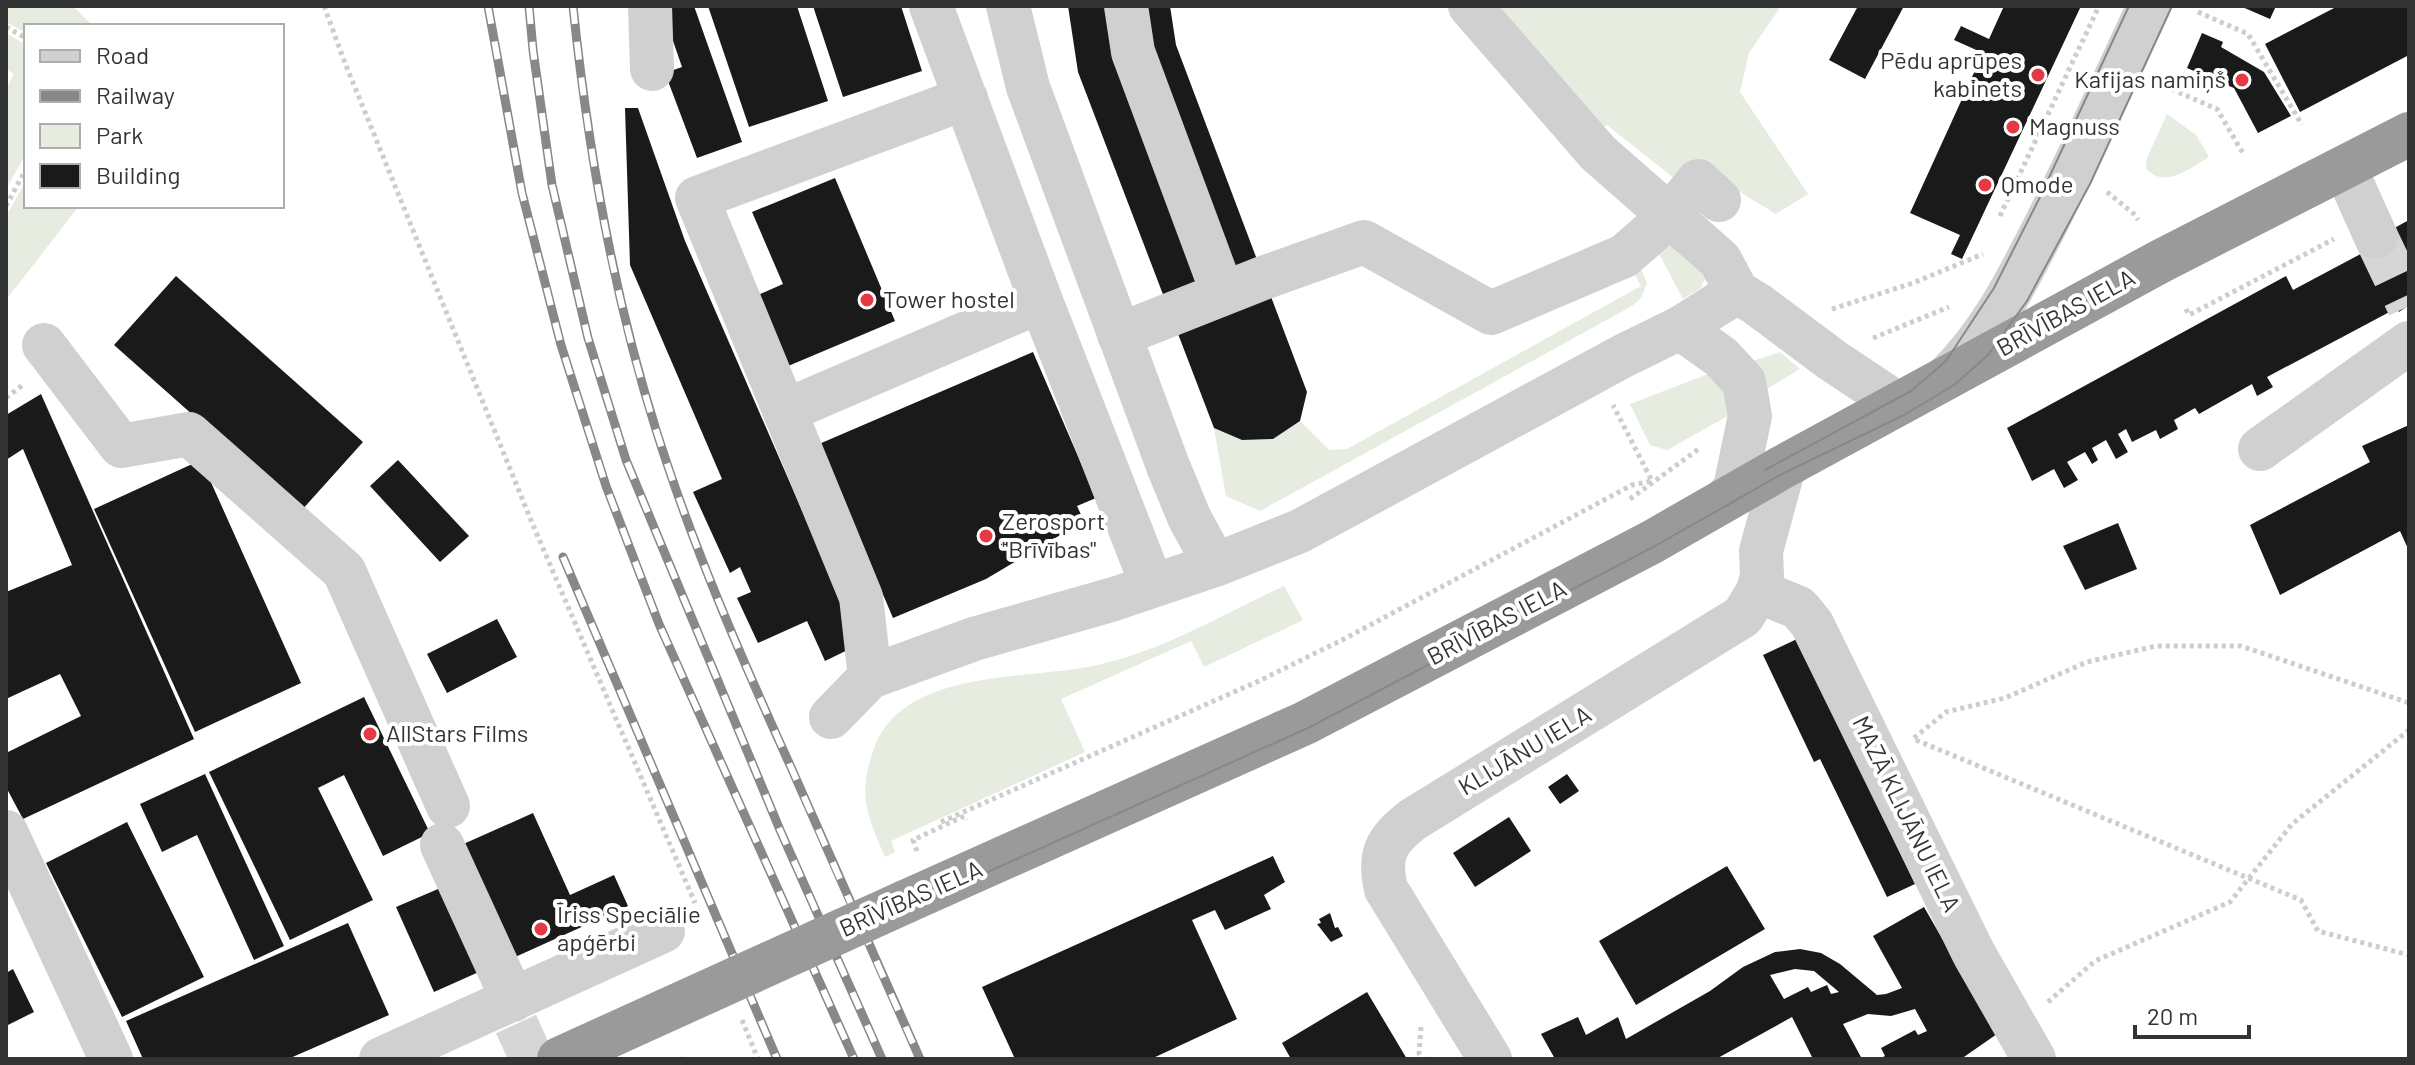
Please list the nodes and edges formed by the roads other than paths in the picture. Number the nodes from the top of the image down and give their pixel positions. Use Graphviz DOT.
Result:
graph roads {
  1 [pos="650,6"];
  2 [pos="931,6"];
  3 [pos="1008,6"];
  4 [pos="1126,6"];
  5 [pos="1470,6"];
  6 [pos="2149,6"];
  7 [pos="652,69"];
  8 [pos="966,98"];
  9 [pos="2409,134"];
  10 [pos="2345,168"];
  11 [pos="1719,200"];
  12 [pos="1670,216"];
  13 [pos="2373,229"];
  14 [pos="1737,292"];
  15 [pos="1223,294"];
  16 [pos="1041,301"];
  17 [pos="1680,328"];
  18 [pos="1119,335"];
  19 [pos="2409,343"];
  20 [pos="44,345"];
  21 [pos="1940,383"];
  22 [pos="1898,404"];
  23 [pos="785,411"];
  24 [pos="2260,449"];
  25 [pos="1781,468"];
  26 [pos="1726,499"];
  27 [pos="1215,565"];
  28 [pos="1152,585"];
  29 [pos="1758,591"];
  30 [pos="870,677"];
  31 [pos="831,717"];
  32 [pos="6,832"];
  33 [pos="682,924"];
  34 [pos="512,1008"];
  35 [pos="2026,1044"];
  36 [pos="111,1059"];
  37 [pos="381,1059"];
  38 [pos="559,1059"];
  39 [pos="1490,1059"];
  1 -- 7 [label="street"];
  2 -- 8 [label="street"];
  3 -- 18 [label="street"];
  4 -- 15 [label="street"];
  5 -- 12 [label="street"];
  6 -- 21 [label="street"];
  8 -- 16 [label="street"];
  8 -- 23 [label="street"];
  9 -- 10 [label="highway, BRĪVĪBAS IELA"];
  10 -- 13 [label="street"];
  10 -- 21 [label="highway, BRĪVĪBAS IELA"];
  11 -- 12 [label="street"];
  12 -- 14 [label="street"];
  12 -- 15 [label="street"];
  14 -- 17 [label="street"];
  14 -- 22 [label="street"];
  15 -- 18 [label="street"];
  16 -- 23 [label="street"];
  16 -- 28 [label="street"];
  17 -- 26 [label="street"];
  17 -- 27 [label="street"];
  18 -- 27 [label="street"];
  19 -- 24 [label="street"];
  20 -- 34 [label="street"];
  21 -- 22 [label="highway, BRĪVĪBAS IELA"];
  22 -- 25 [label="highway, BRĪVĪBAS IELA"];
  23 -- 30 [label="street"];
  25 -- 26 [label="highway, BRĪVĪBAS IELA"];
  25 -- 29 [label="street"];
  26 -- 38 [label="highway, BRĪVĪBAS IELA, bridge"];
  27 -- 28 [label="street"];
  28 -- 30 [label="street"];
  29 -- 35 [label="street, MAZĀ KLIJĀNU IELA"];
  29 -- 39 [label="street, KLIJĀNU IELA"];
  30 -- 31 [label="street"];
  32 -- 36 [label="street"];
  33 -- 34 [label="street"];
  34 -- 37 [label="street"];
}
